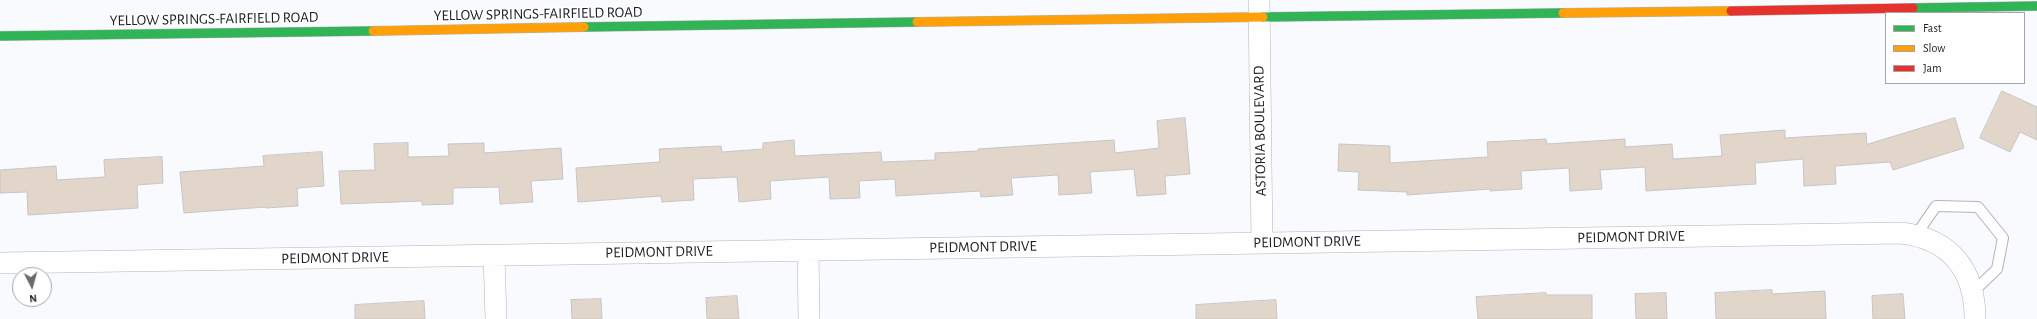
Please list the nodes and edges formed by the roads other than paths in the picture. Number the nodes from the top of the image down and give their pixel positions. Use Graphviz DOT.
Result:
graph roads {
  1 [pos="2037,6"];
  2 [pos="1259,9"];
  3 [pos="0,36"];
  4 [pos="1916,235"];
  5 [pos="1262,243"];
  6 [pos="808,250"];
  7 [pos="494,255"];
  8 [pos="0,263"];
  9 [pos="1973,292"];
  10 [pos="496,319"];
  11 [pos="809,319"];
  12 [pos="1975,319"];
  1 -- 2 [label="main road, YELLOW SPRINGS-FAIRFIELD ROAD"];
  2 -- 3 [label="main road, YELLOW SPRINGS-FAIRFIELD ROAD"];
  2 -- 5 [label="street, ASTORIA BOULEVARD"];
  4 -- 5 [label="street, PEIDMONT DRIVE"];
  4 -- 9 [label="street, PEIDMONT DRIVE"];
  4 -- 9 [label="lane"];
  5 -- 6 [label="street, PEIDMONT DRIVE"];
  6 -- 7 [label="street, PEIDMONT DRIVE"];
  6 -- 11 [label="street"];
  7 -- 8 [label="street, PEIDMONT DRIVE"];
  7 -- 10 [label="street"];
  9 -- 12 [label="street, PEIDMONT DRIVE"];
}
